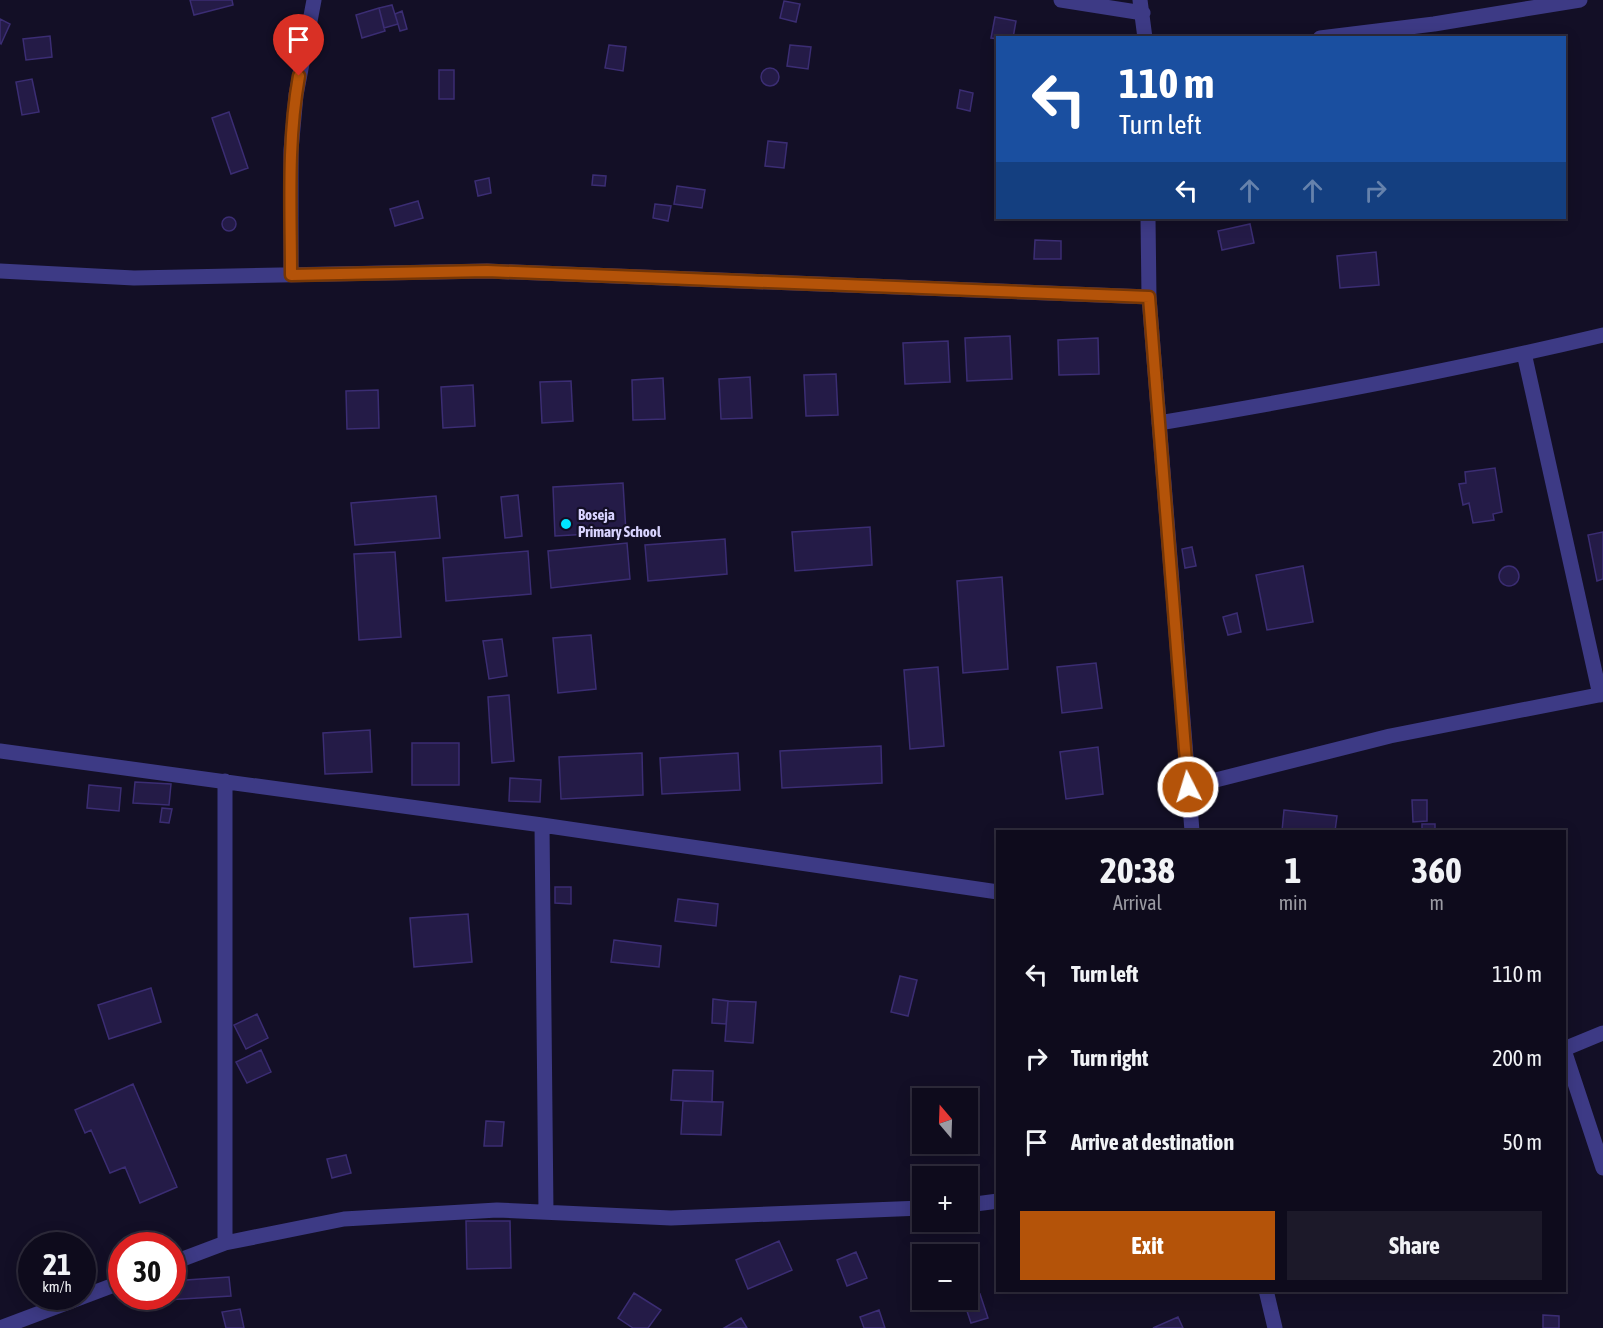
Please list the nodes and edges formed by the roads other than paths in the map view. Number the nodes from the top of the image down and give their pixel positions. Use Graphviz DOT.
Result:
graph roads {
  1 [pos="314,0"];
  2 [pos="1061,0"];
  3 [pos="1580,0"];
  4 [pos="1142,7"];
  5 [pos="1488,8"];
  6 [pos="1145,36"];
  7 [pos="1336,36"];
  8 [pos="1148,219"];
  9 [pos="0,270"];
  10 [pos="291,275"];
  11 [pos="1149,297"];
  12 [pos="1603,335"];
  13 [pos="1524,354"];
  14 [pos="1159,423"];
  15 [pos="1601,694"];
  16 [pos="0,751"];
  17 [pos="225,781"];
  18 [pos="1188,787"];
  19 [pos="542,825"];
  20 [pos="1191,830"];
  21 [pos="996,892"];
  22 [pos="1603,1033"];
  23 [pos="1566,1049"];
  24 [pos="1566,1056"];
  25 [pos="1603,1168"];
  26 [pos="996,1201"];
  27 [pos="978,1204"];
  28 [pos="912,1208"];
  29 [pos="546,1212"];
  30 [pos="225,1243"];
  31 [pos="186,1258"];
  32 [pos="108,1287"];
  33 [pos="1266,1292"];
  34 [pos="0,1328"];
  35 [pos="1275,1328"];
  1 -- 10 [label="street"];
  2 -- 4 [label="street"];
  3 -- 5 [label="street"];
  4 -- 6 [label="street"];
  5 -- 7 [label="street"];
  8 -- 11 [label="street"];
  9 -- 10 [label="street"];
  10 -- 11 [label="street"];
  11 -- 14 [label="street"];
  12 -- 13 [label="street"];
  13 -- 14 [label="street"];
  13 -- 15 [label="street"];
  14 -- 18 [label="street"];
  15 -- 18 [label="street"];
  16 -- 17 [label="street"];
  17 -- 19 [label="street"];
  17 -- 30 [label="street"];
  18 -- 20 [label="street"];
  19 -- 21 [label="street"];
  19 -- 29 [label="street"];
  22 -- 23 [label="street"];
  24 -- 25 [label="street"];
  26 -- 27 [label="street"];
  28 -- 29 [label="street"];
  29 -- 30 [label="street"];
  30 -- 31 [label="street"];
  32 -- 34 [label="street"];
  33 -- 35 [label="street"];
}
